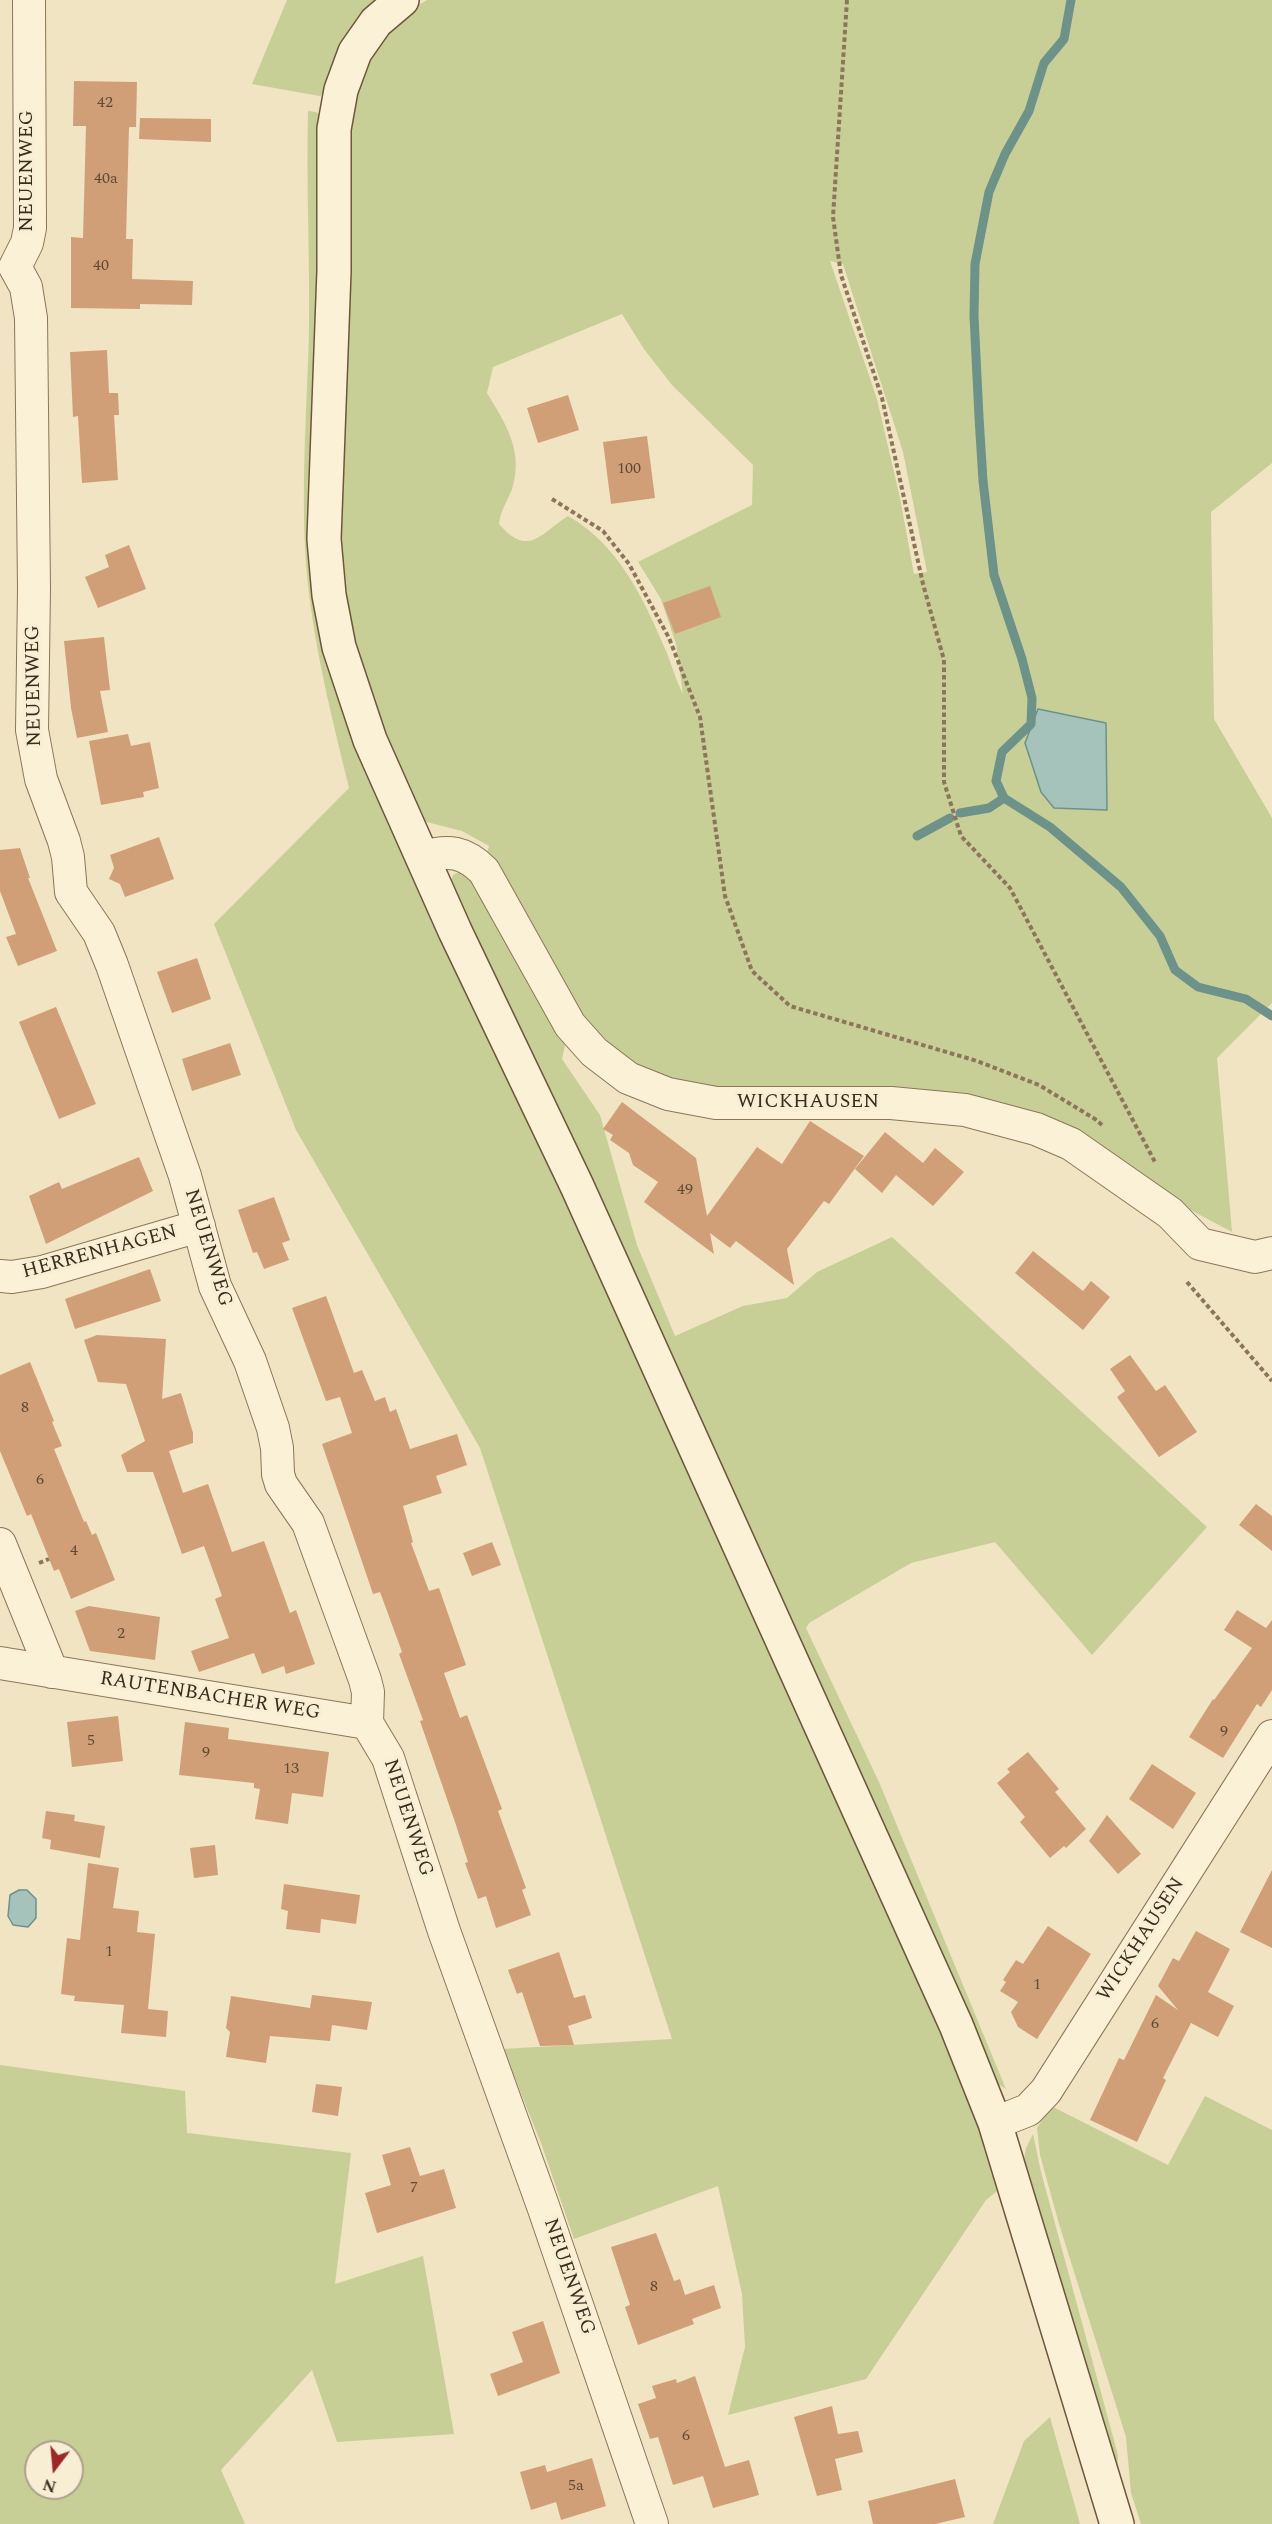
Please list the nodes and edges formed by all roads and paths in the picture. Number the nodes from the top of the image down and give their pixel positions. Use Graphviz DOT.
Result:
graph roads {
  1 [pos="29,0"];
  2 [pos="402,0"];
  3 [pos="847,0"];
  4 [pos="7,266"];
  5 [pos="552,499"];
  6 [pos="423,857"];
  7 [pos="1103,1127"];
  8 [pos="1160,1170"];
  9 [pos="199,1226"];
  10 [pos="1272,1253"];
  11 [pos="0,1276"];
  12 [pos="1187,1282"];
  13 [pos="1272,1380"];
  14 [pos="0,1544"];
  15 [pos="0,1663"];
  16 [pos="52,1672"];
  17 [pos="367,1723"];
  18 [pos="1272,1736"];
  19 [pos="995,2123"];
  20 [pos="652,2524"];
  21 [pos="1118,2524"];
  1 -- 4 [label="street, NEUENWEG"];
  2 -- 6 [label="main road"];
  3 -- 8 [label="path"];
  4 -- 9 [label="street, NEUENWEG"];
  5 -- 7 [label="path"];
  6 -- 10 [label="street, WICKHAUSEN"];
  6 -- 19 [label="main road"];
  9 -- 11 [label="street, HERRENHAGEN"];
  9 -- 17 [label="street, NEUENWEG"];
  12 -- 13 [label="path"];
  14 -- 16 [label="street"];
  15 -- 16 [label="street, RAUTENBACHER WEG"];
  16 -- 17 [label="street, RAUTENBACHER WEG"];
  17 -- 20 [label="street, NEUENWEG"];
  18 -- 19 [label="street, WICKHAUSEN"];
  19 -- 21 [label="main road"];
}
